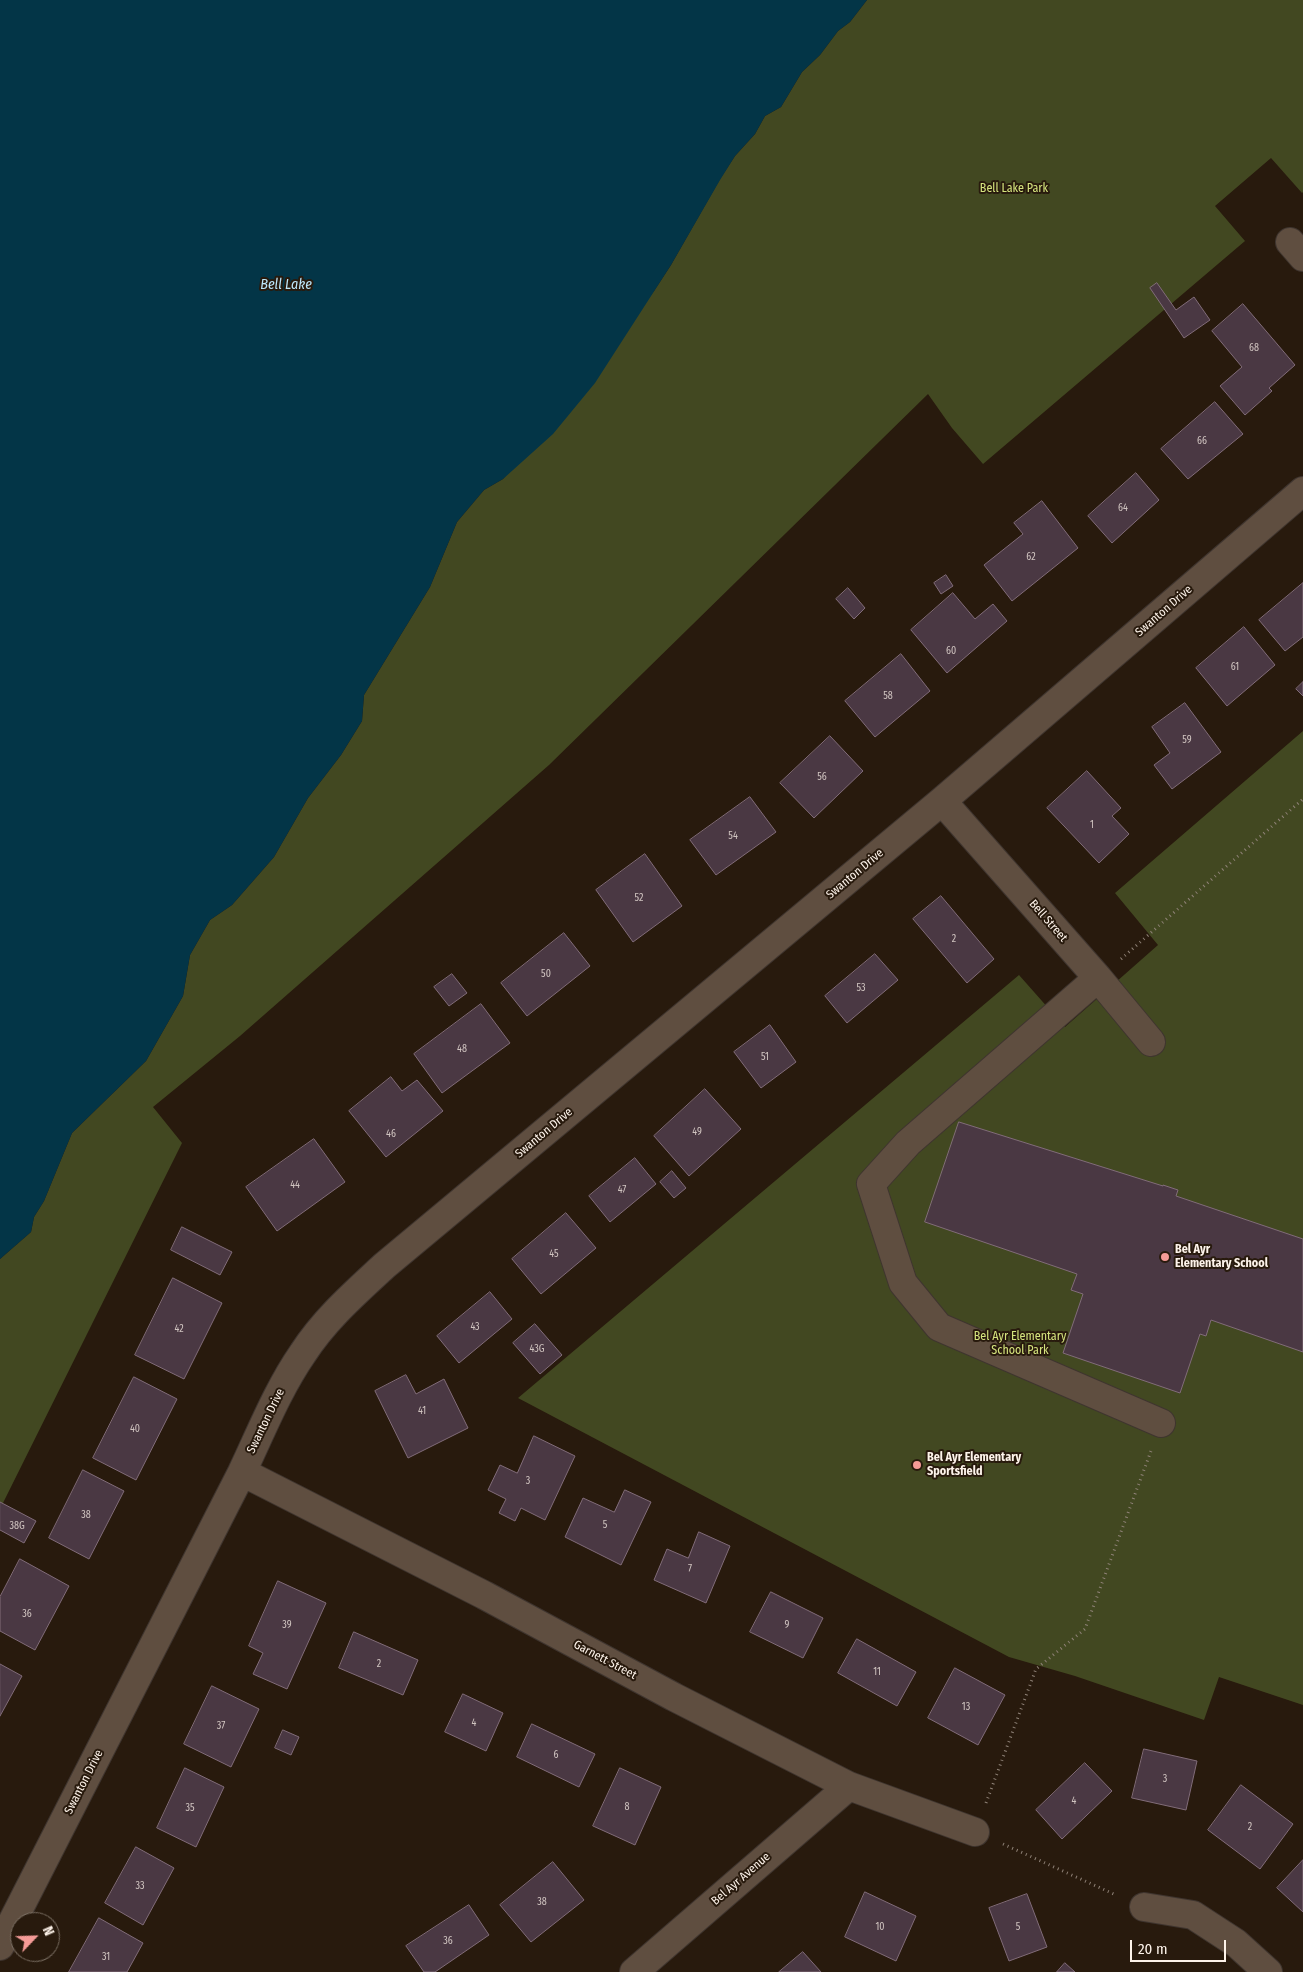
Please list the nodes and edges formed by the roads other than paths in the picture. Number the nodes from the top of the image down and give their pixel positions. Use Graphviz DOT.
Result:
graph roads {
  1 [pos="1303,491"];
  2 [pos="942,802"];
  3 [pos="1098,978"];
  4 [pos="1151,1042"];
  5 [pos="1161,1423"];
  6 [pos="242,1472"];
  7 [pos="848,1786"];
  8 [pos="975,1832"];
  9 [pos="1144,1907"];
  10 [pos="0,1946"];
  11 [pos="634,1972"];
  12 [pos="1268,1972"];
  1 -- 2 [label="street, Swanton Drive"];
  2 -- 3 [label="street, Bell Street"];
  2 -- 6 [label="street, Swanton Drive"];
  3 -- 4 [label="street, Bell Street"];
  3 -- 5 [label="street"];
  6 -- 7 [label="street, Garnett Street"];
  6 -- 10 [label="street, Swanton Drive"];
  7 -- 8 [label="street, Garnett Street"];
  7 -- 11 [label="street, Bel Ayr Avenue"];
  9 -- 12 [label="street"];
}
